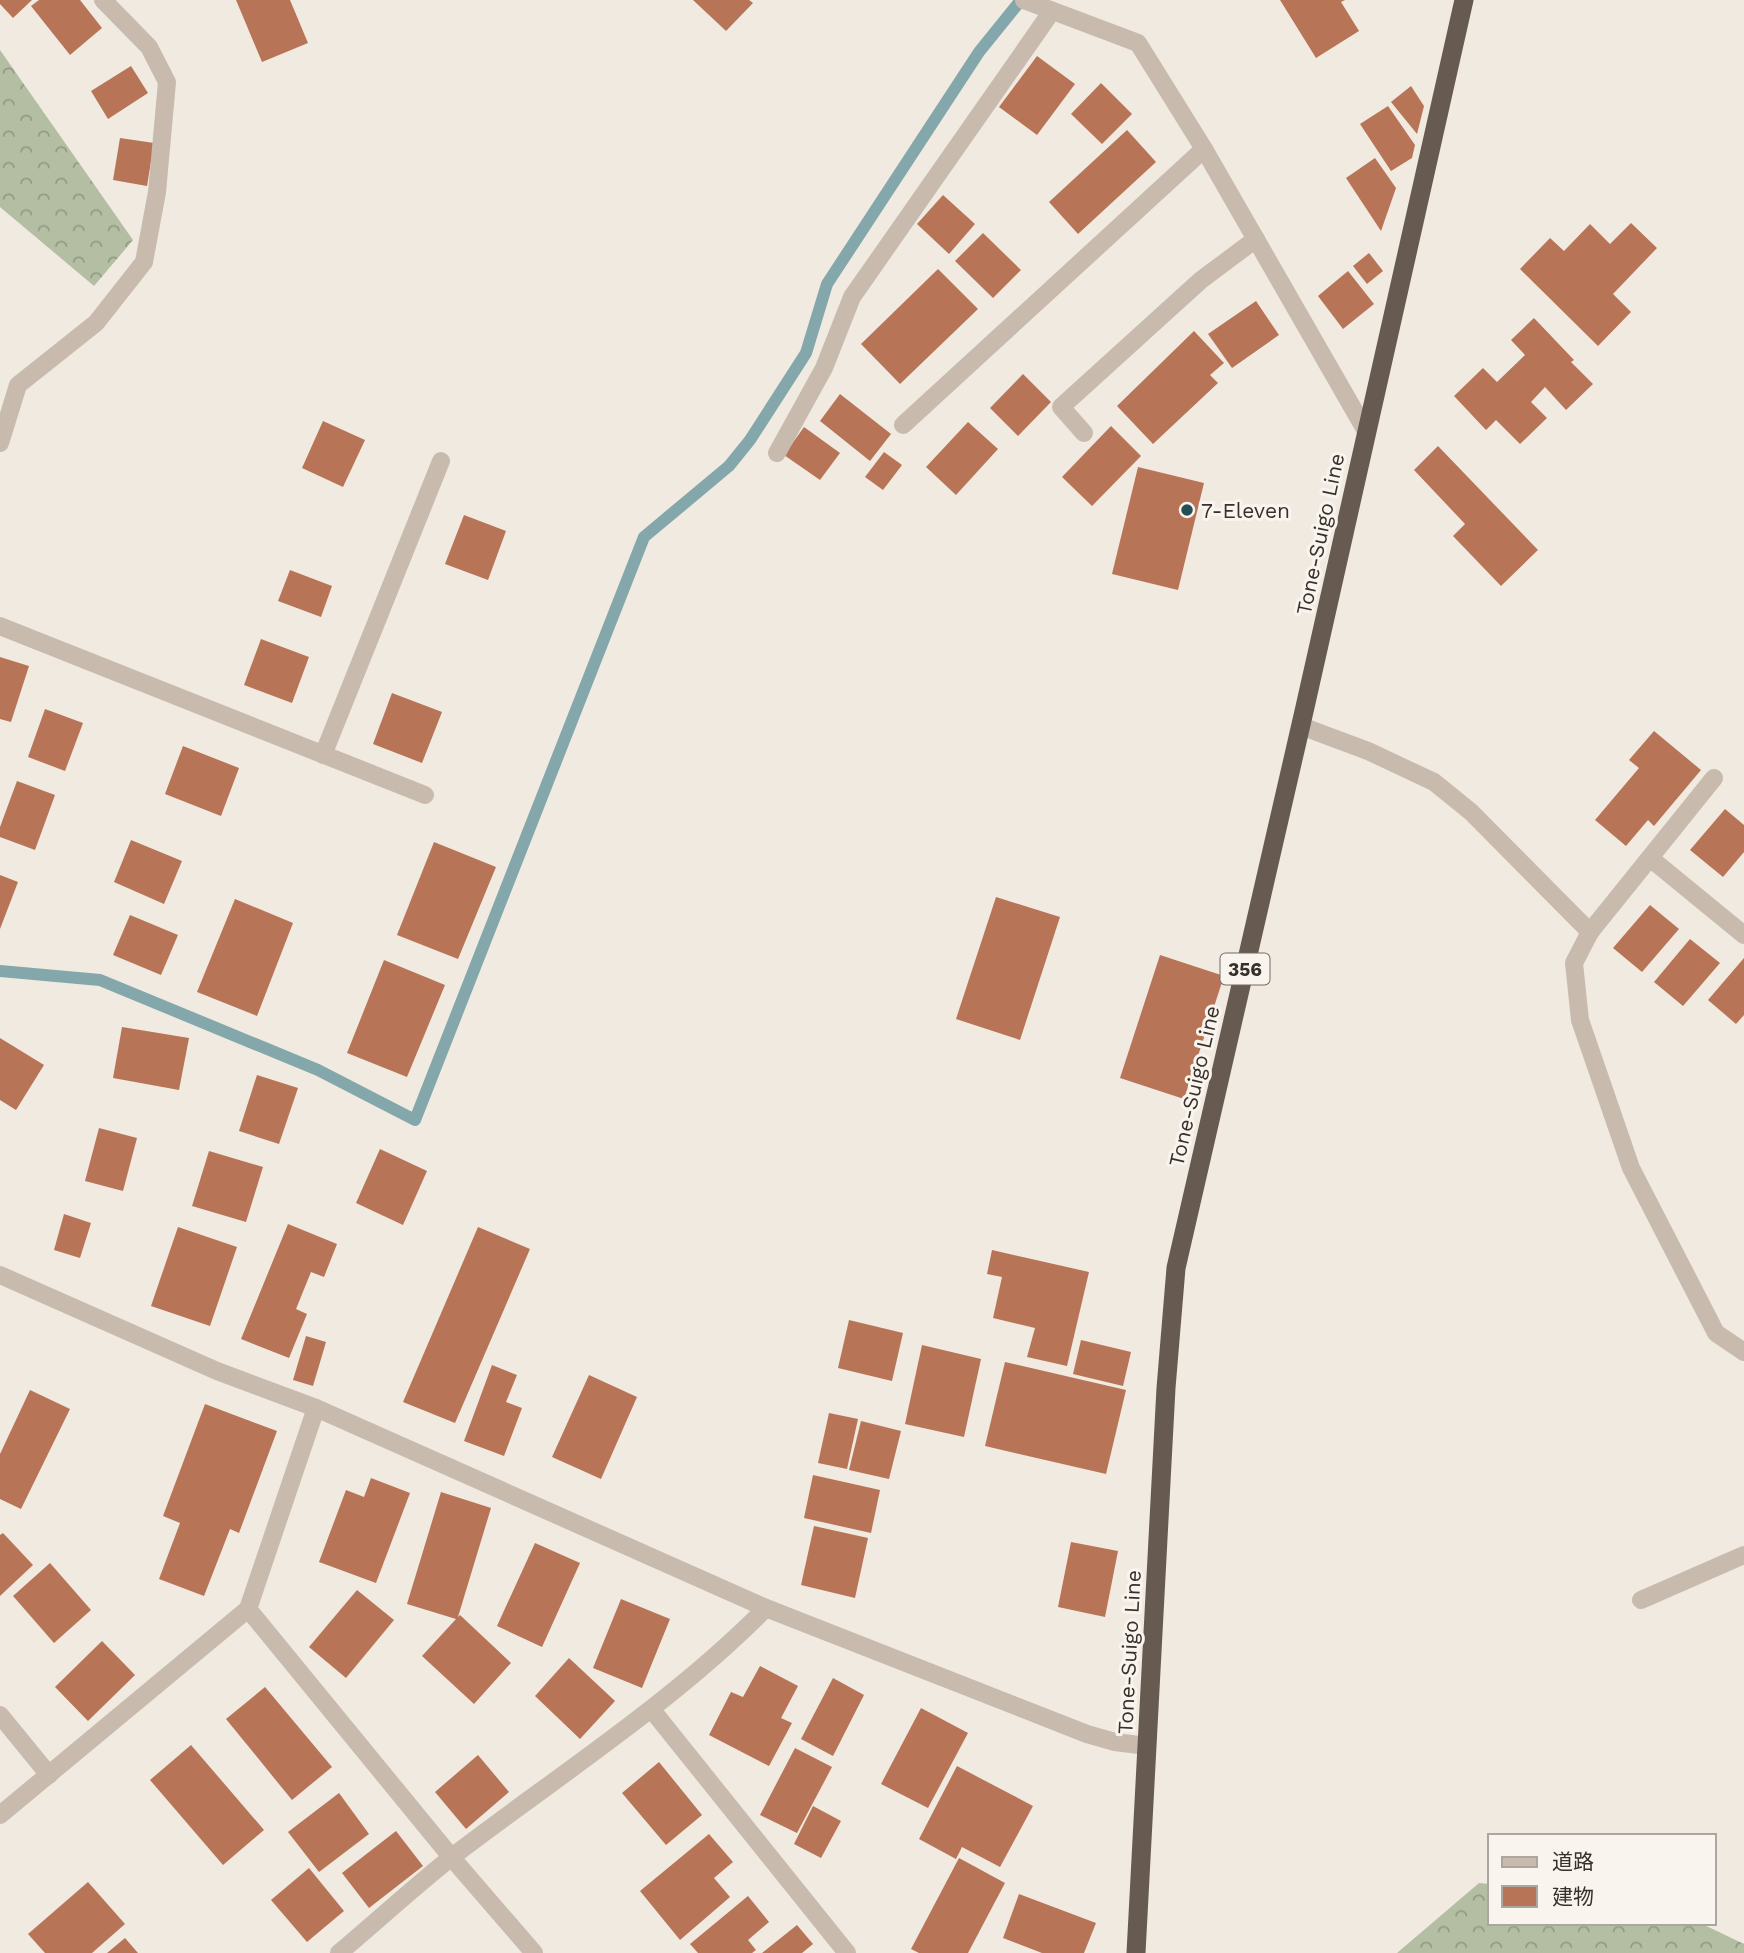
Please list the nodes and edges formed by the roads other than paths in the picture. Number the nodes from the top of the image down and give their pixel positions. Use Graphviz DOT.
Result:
graph roads {
  1 [pos="103,0"];
  2 [pos="1024,0"];
  3 [pos="1464,0"];
  4 [pos="1046,9"];
  5 [pos="1204,149"];
  6 [pos="1256,239"];
  7 [pos="903,425"];
  8 [pos="1366,431"];
  9 [pos="1084,433"];
  10 [pos="0,443"];
  11 [pos="777,453"];
  12 [pos="441,461"];
  13 [pos="0,626"];
  14 [pos="1301,726"];
  15 [pos="323,755"];
  16 [pos="1714,778"];
  17 [pos="425,795"];
  18 [pos="1650,858"];
  19 [pos="1590,932"];
  20 [pos="1744,935"];
  21 [pos="0,1275"];
  22 [pos="1744,1352"];
  23 [pos="316,1408"];
  24 [pos="1744,1555"];
  25 [pos="1641,1600"];
  26 [pos="766,1608"];
  27 [pos="248,1609"];
  28 [pos="652,1710"];
  29 [pos="0,1715"];
  30 [pos="1147,1745"];
  31 [pos="49,1775"];
  32 [pos="0,1815"];
  33 [pos="452,1857"];
  34 [pos="340,1953"];
  35 [pos="534,1953"];
  36 [pos="847,1953"];
  37 [pos="1136,1953"];
  1 -- 10 [label="street"];
  2 -- 4 [label="street"];
  3 -- 8 [label="highway, Tone-Suigo Line / 356"];
  4 -- 5 [label="street"];
  4 -- 11 [label="street"];
  5 -- 6 [label="street"];
  5 -- 7 [label="street"];
  6 -- 8 [label="street"];
  6 -- 9 [label="street"];
  8 -- 14 [label="highway, Tone-Suigo Line / 356"];
  12 -- 15 [label="street"];
  13 -- 15 [label="street"];
  14 -- 19 [label="street"];
  14 -- 30 [label="highway, Tone-Suigo Line / 356"];
  15 -- 17 [label="street"];
  16 -- 18 [label="street"];
  18 -- 19 [label="street"];
  18 -- 20 [label="street"];
  19 -- 22 [label="street"];
  21 -- 23 [label="street"];
  23 -- 26 [label="street"];
  23 -- 27 [label="street"];
  24 -- 25 [label="street"];
  26 -- 28 [label="street"];
  26 -- 30 [label="street"];
  27 -- 31 [label="street"];
  27 -- 33 [label="street"];
  28 -- 33 [label="street"];
  28 -- 36 [label="street"];
  29 -- 31 [label="street"];
  30 -- 37 [label="highway, Tone-Suigo Line / 356"];
  31 -- 32 [label="street"];
  33 -- 34 [label="street"];
  33 -- 35 [label="street"];
}
